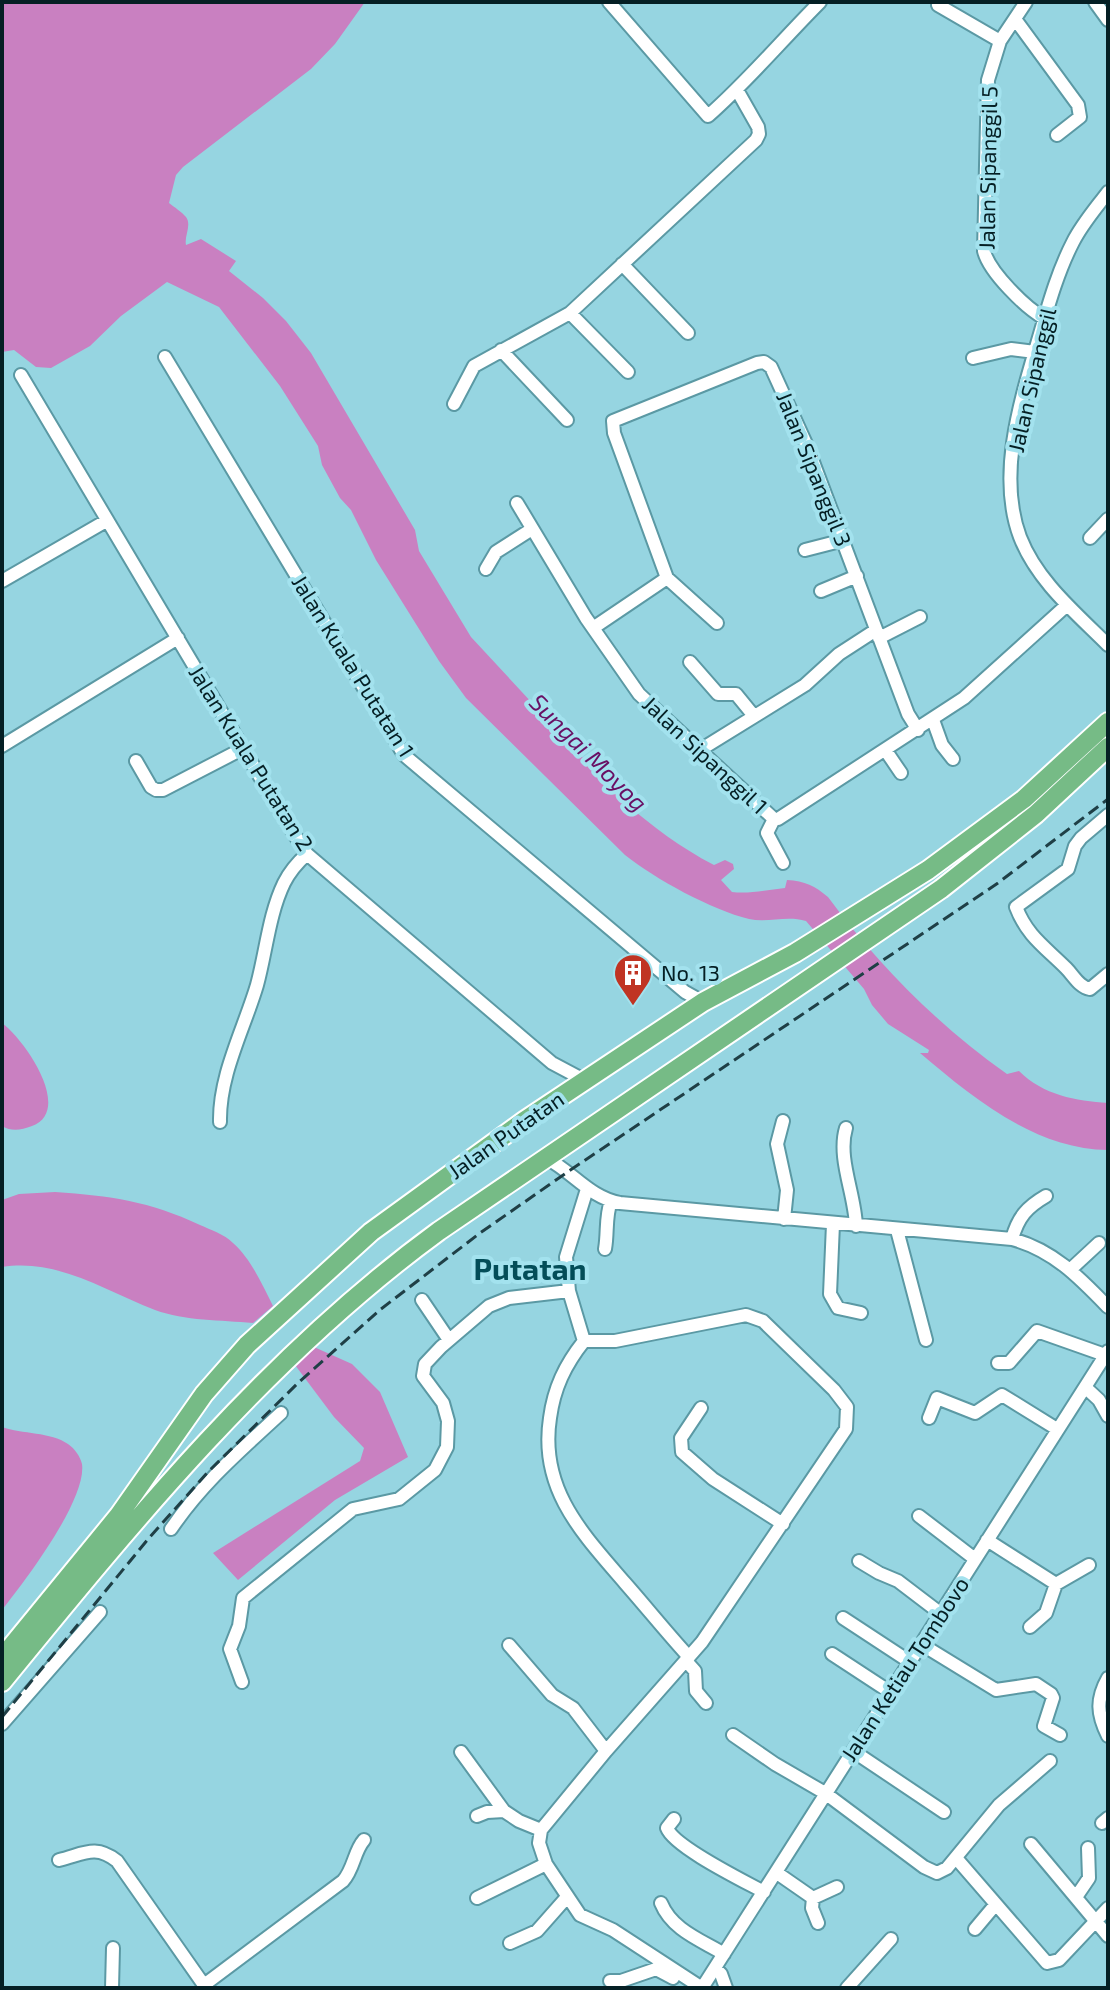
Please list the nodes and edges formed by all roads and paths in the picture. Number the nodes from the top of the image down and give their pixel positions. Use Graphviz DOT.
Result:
graph roads {
  1 [pos="609,2"];
  2 [pos="820,2"];
  3 [pos="1026,2"];
  4 [pos="1095,2"];
  5 [pos="938,5"];
  6 [pos="1015,19"];
  7 [pos="1108,20"];
  8 [pos="1000,41"];
  9 [pos="737,90"];
  10 [pos="1057,135"];
  11 [pos="1108,192"];
  12 [pos="622,264"];
  13 [pos="570,313"];
  14 [pos="1044,318"];
  15 [pos="688,333"];
  16 [pos="501,350"];
  17 [pos="1035,352"];
  18 [pos="165,357"];
  19 [pos="973,358"];
  20 [pos="628,372"];
  21 [pos="21,375"];
  22 [pos="454,404"];
  23 [pos="567,420"];
  24 [pos="517,503"];
  25 [pos="1108,519"];
  26 [pos="106,521"];
  27 [pos="532,529"];
  28 [pos="1090,538"];
  29 [pos="844,540"];
  30 [pos="805,550"];
  31 [pos="486,569"];
  32 [pos="857,576"];
  33 [pos="667,578"];
  34 [pos="2,581"];
  35 [pos="821,591"];
  36 [pos="1067,605"];
  37 [pos="920,617"];
  38 [pos="717,623"];
  39 [pos="593,628"];
  40 [pos="878,634"];
  41 [pos="178,638"];
  42 [pos="1108,645"];
  43 [pos="690,662"];
  44 [pos="754,716"];
  45 [pos="933,720"];
  46 [pos="1108,722"];
  47 [pos="918,730"];
  48 [pos="2,746"];
  49 [pos="1108,747"];
  50 [pos="244,748"];
  51 [pos="700,750"];
  52 [pos="886,751"];
  53 [pos="953,759"];
  54 [pos="136,761"];
  55 [pos="901,773"];
  56 [pos="1108,815"];
  57 [pos="774,819"];
  58 [pos="307,854"];
  59 [pos="783,863"];
  60 [pos="1108,974"];
  61 [pos="677,984"];
  62 [pos="703,1002"];
  63 [pos="686,1013"];
  64 [pos="555,1066"];
  65 [pos="584,1080"];
  66 [pos="564,1093"];
  67 [pos="783,1121"];
  68 [pos="220,1122"];
  69 [pos="846,1128"];
  70 [pos="566,1145"];
  71 [pos="546,1158"];
  72 [pos="569,1171"];
  73 [pos="587,1189"];
  74 [pos="1046,1196"];
  75 [pos="606,1199"];
  76 [pos="784,1219"];
  77 [pos="833,1224"];
  78 [pos="576,1226"];
  79 [pos="856,1226"];
  80 [pos="897,1230"];
  81 [pos="1012,1239"];
  82 [pos="1099,1243"];
  83 [pos="605,1249"];
  84 [pos="1071,1269"];
  85 [pos="569,1291"];
  86 [pos="422,1300"];
  87 [pos="1108,1307"];
  88 [pos="861,1313"];
  89 [pos="449,1340"];
  90 [pos="926,1340"];
  91 [pos="584,1341"];
  92 [pos="1107,1353"];
  93 [pos="998,1363"];
  94 [pos="1085,1387"];
  95 [pos="701,1408"];
  96 [pos="281,1413"];
  97 [pos="1108,1416"];
  98 [pos="929,1418"];
  99 [pos="1057,1429"];
  100 [pos="919,1516"];
  101 [pos="783,1524"];
  102 [pos="171,1529"];
  103 [pos="987,1540"];
  104 [pos="975,1559"];
  105 [pos="859,1561"];
  106 [pos="1089,1565"];
  107 [pos="95,1568"];
  108 [pos="72,1570"];
  109 [pos="1056,1584"];
  110 [pos="100,1612"];
  111 [pos="940,1613"];
  112 [pos="843,1618"];
  113 [pos="1030,1627"];
  114 [pos="921,1644"];
  115 [pos="509,1645"];
  116 [pos="832,1654"];
  117 [pos="2,1658"];
  118 [pos="688,1659"];
  119 [pos="910,1662"];
  120 [pos="1108,1678"];
  121 [pos="2,1682"];
  122 [pos="242,1682"];
  123 [pos="890,1692"];
  124 [pos="706,1703"];
  125 [pos="2,1724"];
  126 [pos="733,1735"];
  127 [pos="1060,1735"];
  128 [pos="1108,1736"];
  129 [pos="606,1751"];
  130 [pos="853,1751"];
  131 [pos="461,1752"];
  132 [pos="1050,1761"];
  133 [pos="825,1793"];
  134 [pos="504,1811"];
  135 [pos="944,1812"];
  136 [pos="477,1816"];
  137 [pos="674,1819"];
  138 [pos="541,1830"];
  139 [pos="364,1840"];
  140 [pos="1031,1844"];
  141 [pos="1088,1848"];
  142 [pos="956,1858"];
  143 [pos="59,1860"];
  144 [pos="546,1864"];
  145 [pos="777,1873"];
  146 [pos="837,1887"];
  147 [pos="764,1892"];
  148 [pos="567,1897"];
  149 [pos="1076,1897"];
  150 [pos="477,1898"];
  151 [pos="813,1898"];
  152 [pos="661,1903"];
  153 [pos="996,1904"];
  154 [pos="1108,1908"];
  155 [pos="1096,1921"];
  156 [pos="818,1923"];
  157 [pos="975,1929"];
  158 [pos="1108,1936"];
  159 [pos="891,1939"];
  160 [pos="510,1943"];
  161 [pos="113,1948"];
  162 [pos="724,1954"];
  163 [pos="657,1964"];
  164 [pos="715,1968"];
  165 [pos="610,1981"];
  166 [pos="205,1987"];
  167 [pos="112,1988"];
  168 [pos="702,1988"];
  169 [pos="726,1988"];
  170 [pos="847,1988"];
  1 -- 9 [label="street"];
  2 -- 9 [label="street"];
  3 -- 6 [label="street, Jalan Sipanggil 5"];
  4 -- 7 [label="street"];
  5 -- 8 [label="street"];
  6 -- 8 [label="street, Jalan Sipanggil 5"];
  6 -- 10 [label="street"];
  8 -- 14 [label="street, Jalan Sipanggil 5"];
  9 -- 12 [label="street"];
  11 -- 14 [label="street, Jalan Sipanggil"];
  12 -- 13 [label="street"];
  12 -- 15 [label="street"];
  13 -- 16 [label="street"];
  13 -- 20 [label="street"];
  14 -- 17 [label="street, Jalan Sipanggil"];
  16 -- 22 [label="street"];
  16 -- 23 [label="street"];
  17 -- 19 [label="street"];
  17 -- 36 [label="street, Jalan Sipanggil"];
  18 -- 61 [label="street, Jalan Kuala Putatan 1"];
  21 -- 26 [label="street, Jalan Kuala Putatan 2"];
  24 -- 27 [label="street, Jalan Sipanggil 1"];
  25 -- 28 [label="street"];
  26 -- 34 [label="street"];
  26 -- 41 [label="street, Jalan Kuala Putatan 2"];
  27 -- 31 [label="street"];
  27 -- 39 [label="street, Jalan Sipanggil 1"];
  29 -- 30 [label="street"];
  29 -- 32 [label="street, Jalan Sipanggil 3"];
  29 -- 33 [label="street, Jalan Sipanggil 3"];
  32 -- 35 [label="street"];
  32 -- 40 [label="street, Jalan Sipanggil 3"];
  33 -- 38 [label="street"];
  33 -- 39 [label="street"];
  36 -- 42 [label="street, Jalan Sipanggil"];
  36 -- 45 [label="street, Jalan Sipanggil 1"];
  37 -- 40 [label="street"];
  39 -- 51 [label="street, Jalan Sipanggil 1"];
  40 -- 44 [label="street"];
  40 -- 47 [label="street, Jalan Sipanggil 3"];
  41 -- 48 [label="street"];
  41 -- 50 [label="street, Jalan Kuala Putatan 2"];
  43 -- 44 [label="street"];
  44 -- 51 [label="street"];
  45 -- 47 [label="street, Jalan Sipanggil 1"];
  45 -- 53 [label="street"];
  46 -- 62 [label="highway, Jalan Putatan"];
  47 -- 52 [label="street, Jalan Sipanggil 1"];
  49 -- 70 [label="highway, Jalan Putatan"];
  50 -- 54 [label="street"];
  50 -- 58 [label="street, Jalan Kuala Putatan 2"];
  51 -- 57 [label="street, Jalan Sipanggil 1"];
  52 -- 55 [label="street"];
  52 -- 57 [label="street, Jalan Sipanggil 1"];
  56 -- 60 [label="street"];
  57 -- 59 [label="street"];
  58 -- 64 [label="street, Jalan Kuala Putatan 2"];
  58 -- 68 [label="street"];
  61 -- 62 [label="street, Jalan Kuala Putatan 1"];
  61 -- 63 [label="street"];
  62 -- 63 [label="highway, Jalan Putatan"];
  63 -- 65 [label="highway, Jalan Putatan"];
  64 -- 65 [label="street, Jalan Kuala Putatan 2"];
  64 -- 66 [label="street"];
  65 -- 66 [label="highway, Jalan Putatan"];
  66 -- 108 [label="highway, Jalan Putatan"];
  67 -- 76 [label="street"];
  69 -- 79 [label="street"];
  70 -- 71 [label="highway, Jalan Putatan"];
  70 -- 72 [label="street"];
  71 -- 72 [label="street"];
  71 -- 107 [label="highway, Jalan Putatan"];
  72 -- 73 [label="street"];
  73 -- 75 [label="street"];
  73 -- 78 [label="street"];
  74 -- 81 [label="street"];
  75 -- 76 [label="street"];
  75 -- 78 [label="street"];
  75 -- 83 [label="street"];
  76 -- 77 [label="street"];
  77 -- 79 [label="street"];
  77 -- 88 [label="street"];
  78 -- 85 [label="street"];
  79 -- 80 [label="street"];
  80 -- 81 [label="street"];
  80 -- 90 [label="street"];
  81 -- 84 [label="street"];
  82 -- 84 [label="street"];
  84 -- 87 [label="street"];
  85 -- 89 [label="street"];
  85 -- 91 [label="street"];
  86 -- 89 [label="street"];
  89 -- 122 [label="street"];
  91 -- 101 [label="street"];
  91 -- 118 [label="street"];
  92 -- 93 [label="street"];
  92 -- 94 [label="street, Jalan Ketiau Tombovo"];
  94 -- 97 [label="street"];
  94 -- 99 [label="street, Jalan Ketiau Tombovo"];
  95 -- 101 [label="street"];
  96 -- 102 [label="street"];
  98 -- 99 [label="street"];
  99 -- 103 [label="street, Jalan Ketiau Tombovo"];
  100 -- 104 [label="street"];
  101 -- 118 [label="street"];
  103 -- 104 [label="street, Jalan Ketiau Tombovo"];
  103 -- 109 [label="street"];
  104 -- 111 [label="street, Jalan Ketiau Tombovo"];
  105 -- 111 [label="street"];
  106 -- 109 [label="street"];
  107 -- 108 [label="highway"];
  107 -- 121 [label="highway, Jalan Putatan"];
  108 -- 117 [label="highway, Jalan Putatan"];
  109 -- 113 [label="street"];
  110 -- 125 [label="street"];
  111 -- 114 [label="street, Jalan Ketiau Tombovo"];
  112 -- 119 [label="street"];
  114 -- 119 [label="street, Jalan Ketiau Tombovo"];
  114 -- 127 [label="street"];
  115 -- 129 [label="street"];
  116 -- 123 [label="street"];
  118 -- 124 [label="street"];
  118 -- 129 [label="street"];
  119 -- 123 [label="street, Jalan Ketiau Tombovo"];
  120 -- 128 [label="street"];
  123 -- 130 [label="street, Jalan Ketiau Tombovo"];
  126 -- 133 [label="street"];
  129 -- 138 [label="street"];
  130 -- 133 [label="street, Jalan Ketiau Tombovo"];
  130 -- 135 [label="street"];
  131 -- 134 [label="street"];
  132 -- 142 [label="street"];
  133 -- 142 [label="street"];
  133 -- 145 [label="street, Jalan Ketiau Tombovo"];
  134 -- 136 [label="street"];
  134 -- 138 [label="street"];
  137 -- 147 [label="street"];
  138 -- 144 [label="street"];
  139 -- 166 [label="street"];
  140 -- 149 [label="street"];
  141 -- 149 [label="street"];
  142 -- 153 [label="street"];
  143 -- 166 [label="street"];
  144 -- 148 [label="street"];
  144 -- 150 [label="street"];
  145 -- 147 [label="street, Jalan Ketiau Tombovo"];
  145 -- 151 [label="street"];
  146 -- 151 [label="street"];
  147 -- 162 [label="street, Jalan Ketiau Tombovo"];
  148 -- 160 [label="street"];
  148 -- 163 [label="street"];
  149 -- 155 [label="street"];
  151 -- 156 [label="street"];
  152 -- 162 [label="street"];
  153 -- 155 [label="street"];
  153 -- 157 [label="street"];
  154 -- 155 [label="street"];
  155 -- 158 [label="street"];
  159 -- 170 [label="street"];
  161 -- 167 [label="street"];
  162 -- 164 [label="street, Jalan Ketiau Tombovo"];
  163 -- 165 [label="street"];
  163 -- 168 [label="street"];
  164 -- 168 [label="street, Jalan Ketiau Tombovo"];
  164 -- 169 [label="street"];
}
